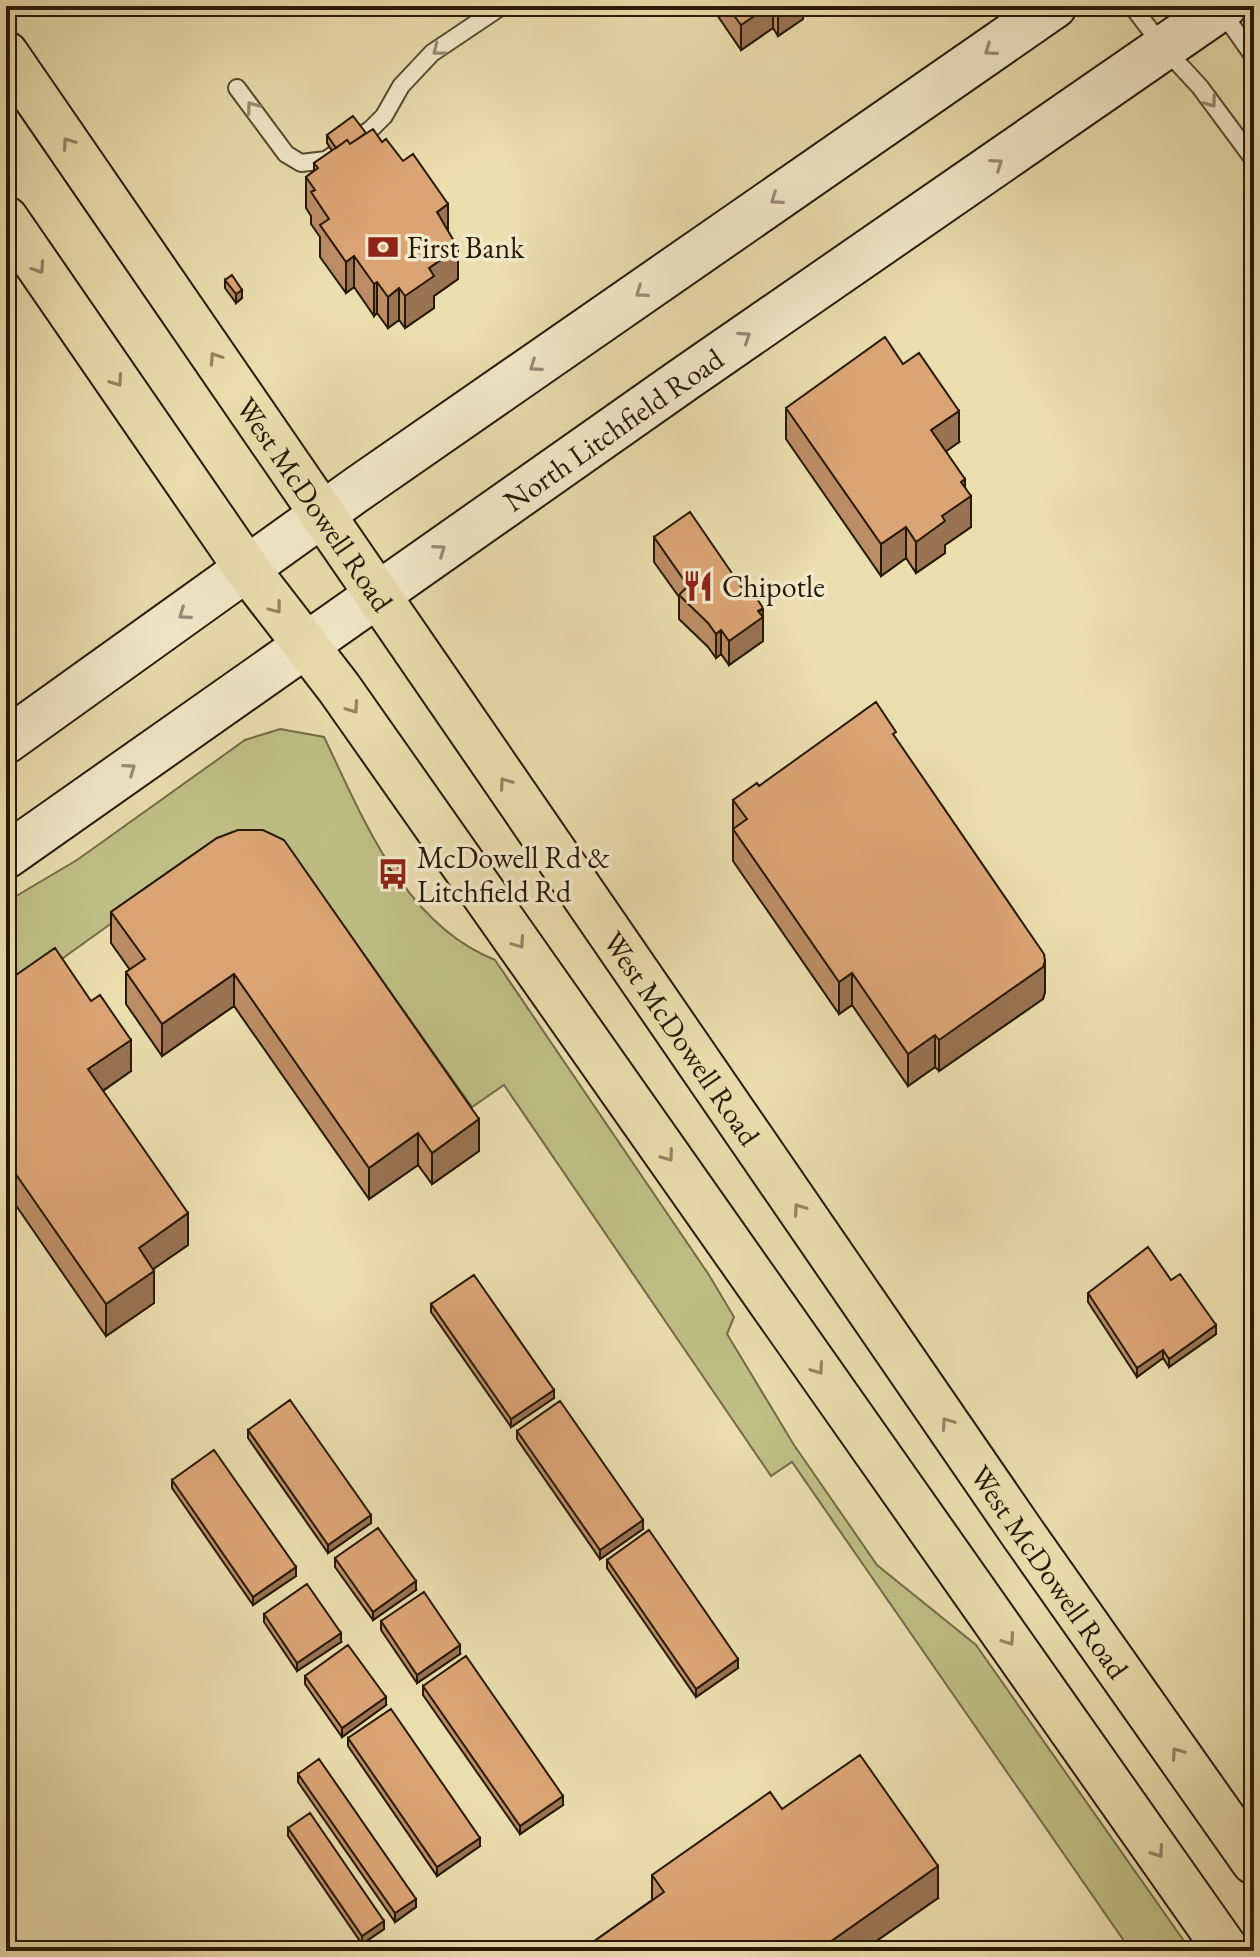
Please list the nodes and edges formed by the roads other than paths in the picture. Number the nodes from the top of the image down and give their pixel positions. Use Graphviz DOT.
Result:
graph roads {
  1 [pos="502,6"];
  2 [pos="1054,6"];
  3 [pos="1132,6"];
  4 [pos="1221,7"];
  5 [pos="1164,48"];
  6 [pos="6,54"];
  7 [pos="1254,57"];
  8 [pos="237,88"];
  9 [pos="1254,160"];
  10 [pos="6,219"];
  11 [pos="322,515"];
  12 [pos="247,569"];
  13 [pos="377,596"];
  14 [pos="305,646"];
  15 [pos="6,741"];
  16 [pos="6,856"];
  17 [pos="1254,1862"];
  18 [pos="1227,1951"];
  1 -- 8 [label="lane, one-way"];
  2 -- 11 [label="main road, one-way"];
  3 -- 5 [label="lane"];
  4 -- 5 [label="main road, North Litchfield Road"];
  4 -- 7 [label="lane"];
  5 -- 9 [label="lane, one-way"];
  13 -- 5 [label="main road, North Litchfield Road, one-way"];
  11 -- 6 [label="main road, West McDowell Road, one-way"];
  10 -- 12 [label="main road, one-way"];
  11 -- 12 [label="main road"];
  11 -- 13 [label="main road, West McDowell Road"];
  12 -- 14 [label="main road, one-way"];
  12 -- 15 [label="main road, one-way"];
  13 -- 14 [label="main road, North Litchfield Road"];
  17 -- 13 [label="main road, West McDowell Road, one-way"];
  16 -- 14 [label="main road, North Litchfield Road, one-way"];
  14 -- 18 [label="main road, one-way"];
}
